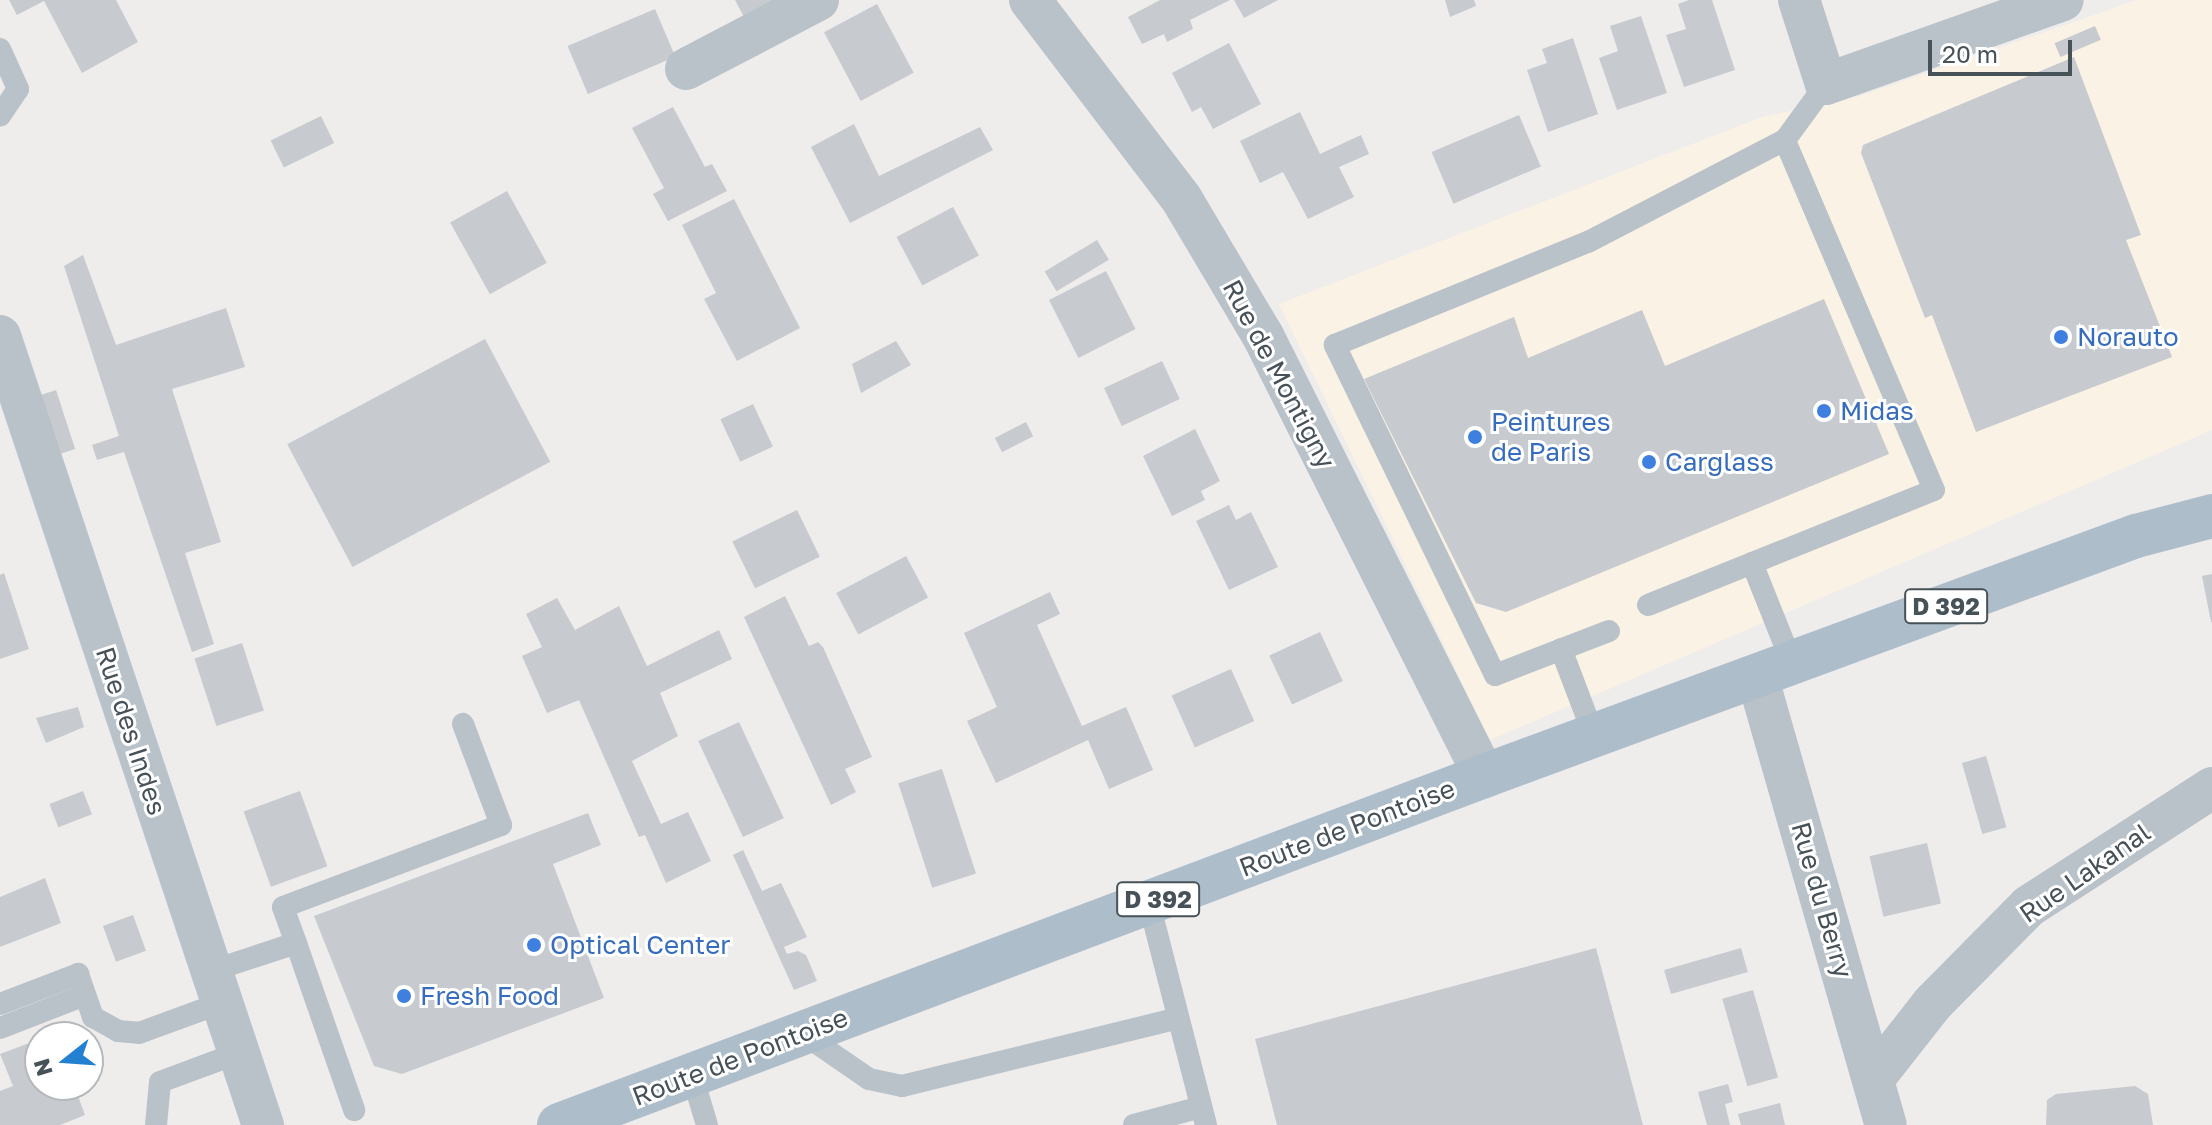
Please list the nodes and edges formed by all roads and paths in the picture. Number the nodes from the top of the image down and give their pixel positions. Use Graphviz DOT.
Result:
graph roads {
  1 [pos="818,0"];
  2 [pos="1030,0"];
  3 [pos="1799,0"];
  4 [pos="2063,0"];
  5 [pos="0,49"];
  6 [pos="686,69"];
  7 [pos="1826,84"];
  8 [pos="0,116"];
  9 [pos="1785,140"];
  10 [pos="0,336"];
  11 [pos="2212,493"];
  12 [pos="2212,516"];
  13 [pos="2136,536"];
  14 [pos="1752,563"];
  15 [pos="1648,605"];
  16 [pos="1609,631"];
  17 [pos="1561,649"];
  18 [pos="1775,670"];
  19 [pos="463,724"];
  20 [pos="1594,736"];
  21 [pos="1484,776"];
  22 [pos="2212,788"];
  23 [pos="1149,903"];
  24 [pos="296,943"];
  25 [pos="216,987"];
  26 [pos="85,995"];
  27 [pos="0,1004"];
  28 [pos="1178,1018"];
  29 [pos="0,1028"];
  30 [pos="802,1033"];
  31 [pos="238,1053"];
  32 [pos="692,1075"];
  33 [pos="1874,1078"];
  34 [pos="354,1110"];
  35 [pos="1203,1116"];
  36 [pos="156,1125"];
  37 [pos="263,1125"];
  38 [pos="559,1125"];
  39 [pos="707,1125"];
  40 [pos="1134,1125"];
  41 [pos="1886,1125"];
  1 -- 6 [label="street"];
  2 -- 21 [label="street, Rue de Montigny"];
  3 -- 7 [label="street"];
  4 -- 7 [label="street"];
  5 -- 8 [label="lane"];
  7 -- 9 [label="lane"];
  9 -- 14 [label="lane"];
  9 -- 17 [label="lane"];
  10 -- 25 [label="street, Rue des Indes"];
  11 -- 13 [label="main road, Route de Pontoise / D 392"];
  12 -- 13 [label="main road, Route de Pontoise / D 392"];
  13 -- 18 [label="main road, Route de Pontoise / D 392"];
  14 -- 15 [label="lane"];
  14 -- 18 [label="lane"];
  16 -- 17 [label="lane"];
  17 -- 20 [label="lane"];
  18 -- 20 [label="main road, Route de Pontoise / D 392"];
  18 -- 33 [label="street, Rue du Berry"];
  19 -- 24 [label="lane"];
  20 -- 21 [label="main road, Route de Pontoise / D 392"];
  21 -- 23 [label="main road, Route de Pontoise / D 392"];
  22 -- 33 [label="street, Rue Lakanal"];
  23 -- 28 [label="lane"];
  23 -- 30 [label="main road, Route de Pontoise / D 392"];
  24 -- 25 [label="lane"];
  24 -- 34 [label="lane"];
  25 -- 26 [label="lane"];
  25 -- 31 [label="street, Rue des Indes"];
  26 -- 27 [label="lane"];
  26 -- 29 [label="lane"];
  28 -- 30 [label="lane"];
  28 -- 35 [label="lane"];
  30 -- 32 [label="main road, Route de Pontoise / D 392"];
  31 -- 36 [label="lane"];
  31 -- 37 [label="street, Rue des Indes"];
  32 -- 38 [label="main road, Route de Pontoise / D 392"];
  32 -- 39 [label="lane"];
  33 -- 41 [label="street, Rue du Berry"];
  35 -- 40 [label="lane"];
}
